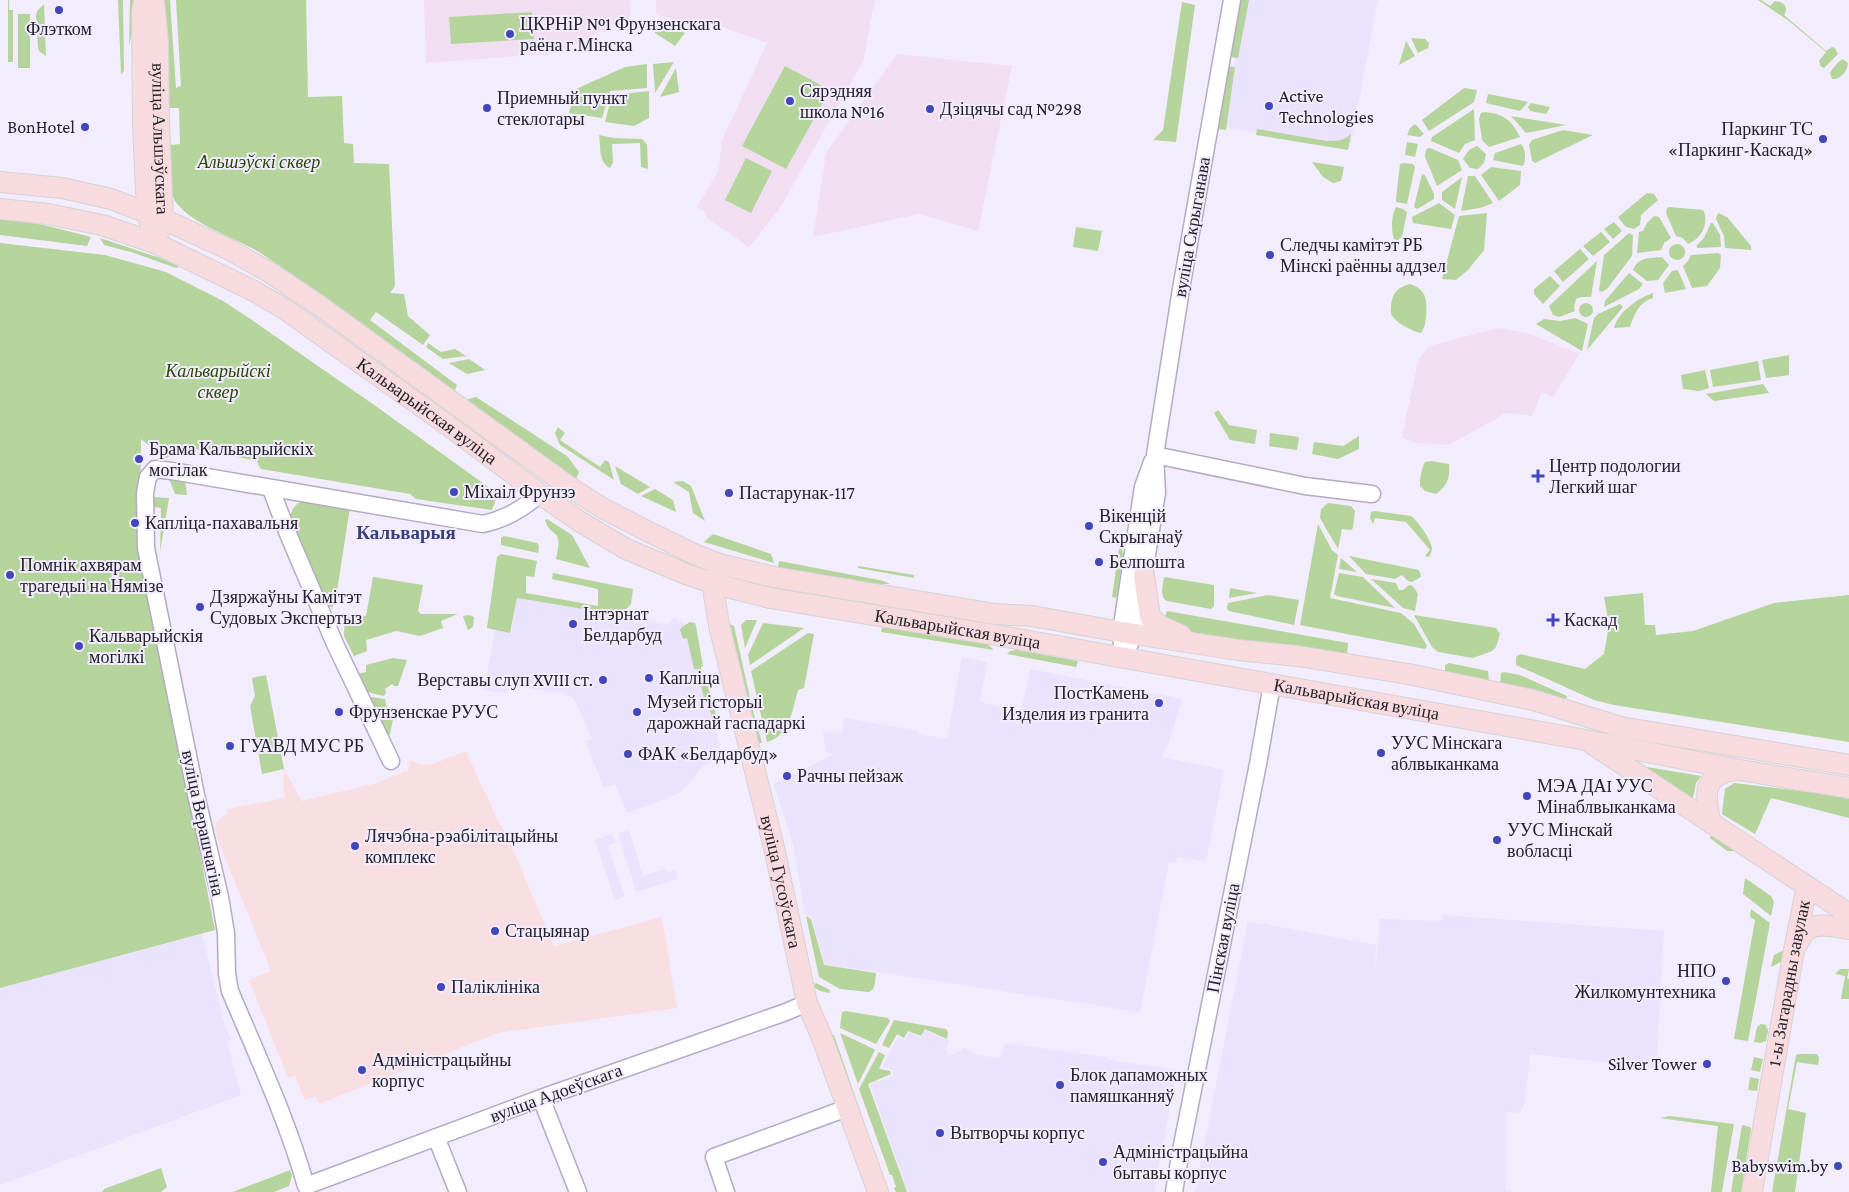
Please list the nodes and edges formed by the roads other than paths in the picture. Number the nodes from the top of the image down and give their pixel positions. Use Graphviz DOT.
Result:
graph roads {
  1 [pos="144,0"];
  2 [pos="154,0"];
  3 [pos="1232,0"];
  4 [pos="0,182"];
  5 [pos="0,209"];
  6 [pos="155,215"];
  7 [pos="155,242"];
  8 [pos="1155,455"];
  9 [pos="552,475"];
  10 [pos="271,489"];
  11 [pos="540,494"];
  12 [pos="1372,494"];
  13 [pos="719,564"];
  14 [pos="1144,575"];
  15 [pos="716,584"];
  16 [pos="1128,633"];
  17 [pos="1196,642"];
  18 [pos="1298,656"];
  19 [pos="1124,658"];
  20 [pos="1280,685"];
  21 [pos="1467,687"];
  22 [pos="1468,719"];
  23 [pos="1586,740"];
  24 [pos="1821,760"];
  25 [pos="391,761"];
  26 [pos="1849,761"];
  27 [pos="1849,766"];
  28 [pos="1740,770"];
  29 [pos="1849,788"];
  30 [pos="1711,824"];
  31 [pos="1807,886"];
  32 [pos="1849,914"];
  33 [pos="1849,929"];
  34 [pos="1794,950"];
  35 [pos="807,1003"];
  36 [pos="541,1098"];
  37 [pos="847,1108"];
  38 [pos="436,1138"];
  39 [pos="306,1186"];
  40 [pos="458,1192"];
  41 [pos="578,1192"];
  42 [pos="726,1192"];
  43 [pos="878,1192"];
  44 [pos="1174,1192"];
  45 [pos="1752,1192"];
  1 -- 6 [label="main road, вуліца Альшэўскага"];
  2 -- 6 [label="main road, вуліца Альшэўскага"];
  3 -- 8 [label="street, вуліца Скрыганава"];
  4 -- 6 [label="main road, Кальварыйская вуліца"];
  5 -- 7 [label="main road, Кальварыйская вуліца"];
  6 -- 7 [label="main road, вуліца Альшэўскага"];
  6 -- 9 [label="main road, Кальварыйская вуліца"];
  7 -- 11 [label="main road, Кальварыйская вуліца"];
  8 -- 12 [label="street"];
  8 -- 14 [label="street, вуліца Скрыганава"];
  8 -- 16 [label="street, вуліца Скрыганава"];
  9 -- 11 [label="main road"];
  9 -- 13 [label="main road, Кальварыйская вуліца"];
  10 -- 11 [label="street"];
  10 -- 25 [label="street"];
  10 -- 39 [label="street, вуліца Верашчагіна"];
  11 -- 15 [label="main road, Кальварыйская вуліца"];
  13 -- 15 [label="main road, вуліца Гусоўскага"];
  13 -- 16 [label="main road, Кальварыйская вуліца"];
  14 -- 16 [label="street, вуліца Скрыганава"];
  14 -- 17 [label="main road"];
  15 -- 19 [label="main road, Кальварыйская вуліца"];
  15 -- 35 [label="main road, вуліца Гусоўскага"];
  16 -- 17 [label="main road, Кальварыйская вуліца"];
  16 -- 19 [label="street, вуліца Скрыганава"];
  17 -- 18 [label="main road, Кальварыйская вуліца"];
  18 -- 20 [label="main road"];
  18 -- 21 [label="main road, Кальварыйская вуліца"];
  19 -- 20 [label="main road, Кальварыйская вуліца"];
  20 -- 22 [label="main road, Кальварыйская вуліца"];
  20 -- 44 [label="street, Пінская вуліца"];
  21 -- 22 [label="main road"];
  21 -- 24 [label="main road, Кальварыйская вуліца"];
  22 -- 23 [label="main road, Кальварыйская вуліца"];
  23 -- 28 [label="main road, Кальварыйская вуліца"];
  23 -- 30 [label="main road, 1-ы Загарадны завулак"];
  24 -- 26 [label="main road"];
  24 -- 27 [label="main road, Кальварыйская вуліца"];
  28 -- 29 [label="main road, Кальварыйская вуліца"];
  28 -- 30 [label="main road"];
  30 -- 31 [label="main road, 1-ы Загарадны завулак"];
  31 -- 32 [label="main road"];
  31 -- 34 [label="main road, 1-ы Загарадны завулак"];
  33 -- 34 [label="main road"];
  34 -- 45 [label="main road, 1-ы Загарадны завулак"];
  35 -- 36 [label="street, вуліца Адоеўскага"];
  35 -- 37 [label="main road, вуліца Гусоўскага"];
  36 -- 38 [label="street, вуліца Адоеўскага"];
  36 -- 41 [label="street"];
  37 -- 42 [label="street"];
  37 -- 43 [label="main road, вуліца Гусоўскага"];
  38 -- 39 [label="street, вуліца Адоеўскага"];
  38 -- 40 [label="street"];
}
